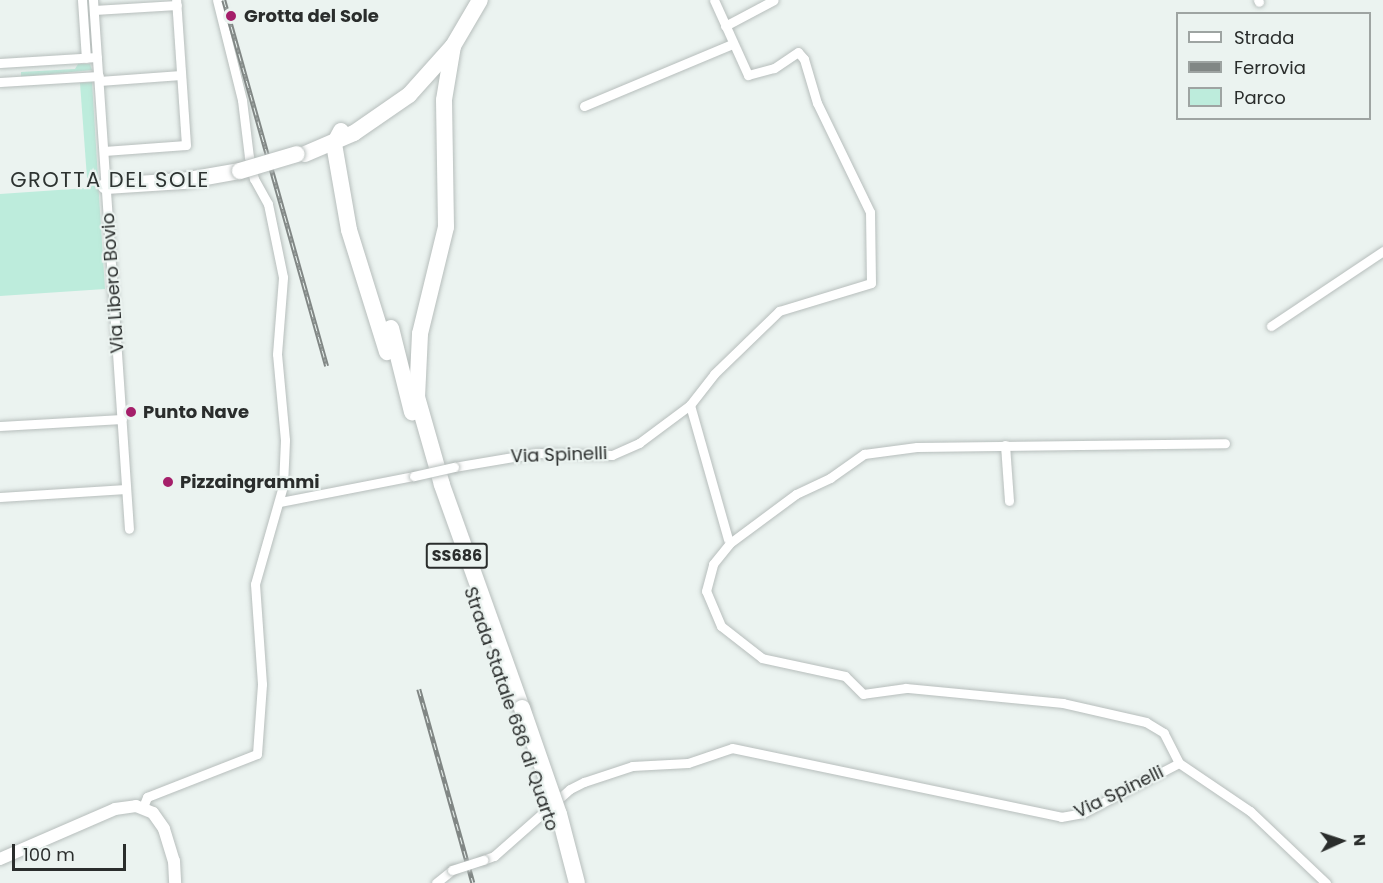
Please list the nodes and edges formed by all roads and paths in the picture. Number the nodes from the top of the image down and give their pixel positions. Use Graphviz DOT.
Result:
graph roads {
  1 [pos="82,0"];
  2 [pos="217,0"];
  3 [pos="480,0"];
  4 [pos="714,0"];
  5 [pos="774,0"];
  6 [pos="176,2"];
  7 [pos="94,5"];
  8 [pos="466,24"];
  9 [pos="725,26"];
  10 [pos="732,44"];
  11 [pos="453,46"];
  12 [pos="98,57"];
  13 [pos="86,58"];
  14 [pos="16,62"];
  15 [pos="0,63"];
  16 [pos="181,75"];
  17 [pos="99,79"];
  18 [pos="18,81"];
  19 [pos="0,82"];
  20 [pos="415,83"];
  21 [pos="444,100"];
  22 [pos="584,106"];
  23 [pos="338,137"];
  24 [pos="104,151"];
  25 [pos="301,154"];
  26 [pos="337,164"];
  27 [pos="106,186"];
  28 [pos="1383,251"];
  29 [pos="1272,326"];
  30 [pos="391,328"];
  31 [pos="412,398"];
  32 [pos="690,405"];
  33 [pos="122,419"];
  34 [pos="0,426"];
  35 [pos="1225,443"];
  36 [pos="1005,445"];
  37 [pos="126,489"];
  38 [pos="0,497"];
  39 [pos="1009,501"];
  40 [pos="280,502"];
  41 [pos="129,529"];
  42 [pos="729,541"];
  43 [pos="517,710"];
  44 [pos="1179,763"];
  45 [pos="143,807"];
  46 [pos="0,847"];
  47 [pos="14,852"];
  48 [pos="0,859"];
  49 [pos="175,883"];
  50 [pos="436,883"];
  51 [pos="566,883"];
  52 [pos="577,883"];
  53 [pos="1326,883"];
  1 -- 13 [label="street"];
  2 -- 40 [label="street"];
  3 -- 8 [label="highway, SS686"];
  4 -- 9 [label="street"];
  5 -- 9 [label="street"];
  6 -- 7 [label="street"];
  6 -- 16 [label="street"];
  7 -- 12 [label="street, Via Libero Bovio"];
  8 -- 11 [label="highway, SS686"];
  8 -- 20 [label="highway, SS686"];
  9 -- 10 [label="street"];
  10 -- 22 [label="street"];
  10 -- 32 [label="street, Via Spinelli"];
  11 -- 20 [label="highway, SS686"];
  11 -- 21 [label="highway, SS686"];
  12 -- 13 [label="street"];
  12 -- 17 [label="street, Via Libero Bovio"];
  13 -- 14 [label="street"];
  14 -- 15 [label="street"];
  14 -- 18 [label="street"];
  16 -- 17 [label="street"];
  16 -- 24 [label="street"];
  17 -- 18 [label="street"];
  17 -- 24 [label="street, Via Libero Bovio"];
  18 -- 19 [label="street"];
  20 -- 21 [label="highway"];
  20 -- 23 [label="highway, SS686"];
  21 -- 31 [label="highway, SS686"];
  23 -- 25 [label="highway, SS686"];
  23 -- 26 [label="highway, SS686"];
  24 -- 27 [label="street, Via Libero Bovio"];
  25 -- 26 [label="highway"];
  25 -- 27 [label="highway, SS686, bridge"];
  26 -- 31 [label="highway, SS686"];
  27 -- 33 [label="street, Via Libero Bovio"];
  28 -- 29 [label="street"];
  30 -- 31 [label="highway, Strada Statale 686 di Quarto / SS686"];
  31 -- 43 [label="highway, Strada Statale 686 di Quarto / SS686"];
  32 -- 40 [label="street, Via Spinelli, bridge"];
  32 -- 42 [label="street"];
  33 -- 34 [label="street"];
  33 -- 37 [label="street, Via Libero Bovio"];
  35 -- 36 [label="street"];
  36 -- 39 [label="street"];
  36 -- 42 [label="street"];
  37 -- 38 [label="street"];
  37 -- 41 [label="street, Via Libero Bovio"];
  40 -- 45 [label="street"];
  42 -- 44 [label="street, Via Spinelli"];
  43 -- 51 [label="highway, Strada Statale 686 di Quarto / SS686"];
  43 -- 52 [label="highway, Strada Statale 686 di Quarto / SS686, bridge"];
  44 -- 50 [label="street, Via Spinelli, bridge"];
  44 -- 53 [label="street"];
  45 -- 47 [label="street"];
  45 -- 49 [label="street"];
  46 -- 47 [label="street"];
  47 -- 48 [label="street"];
}
